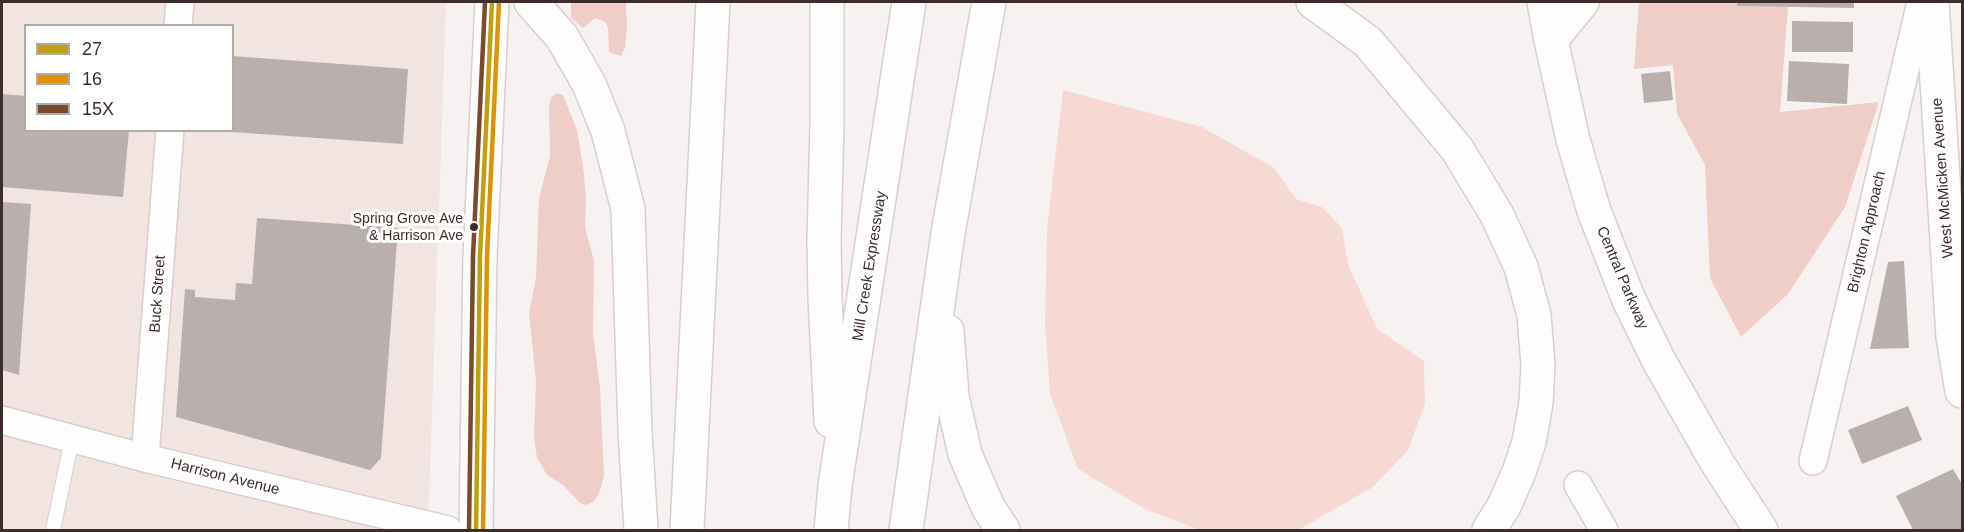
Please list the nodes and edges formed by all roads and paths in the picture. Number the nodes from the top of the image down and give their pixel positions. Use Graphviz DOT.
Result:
graph roads {
  1 [pos="180,2"];
  2 [pos="492,2"];
  3 [pos="531,2"];
  4 [pos="713,2"];
  5 [pos="827,2"];
  6 [pos="909,2"];
  7 [pos="989,2"];
  8 [pos="1313,2"];
  9 [pos="1544,2"];
  10 [pos="1582,2"];
  11 [pos="1921,2"];
  12 [pos="1932,2"];
  13 [pos="178,24"];
  14 [pos="1551,40"];
  15 [pos="170,132"];
  16 [pos="948,233"];
  17 [pos="1962,391"];
  18 [pos="2,420"];
  19 [pos="72,439"];
  20 [pos="146,458"];
  21 [pos="1813,461"];
  22 [pos="1578,485"];
  23 [pos="835,486"];
  24 [pos="907,517"];
  25 [pos="53,531"];
  26 [pos="448,531"];
  27 [pos="476,531"];
  28 [pos="641,531"];
  29 [pos="687,531"];
  30 [pos="831,531"];
  31 [pos="1003,531"];
  32 [pos="1489,531"];
  33 [pos="1604,531"];
  34 [pos="1761,531"];
  1 -- 13 [label="street"];
  2 -- 27 [label="main road"];
  3 -- 28 [label="main road"];
  4 -- 29 [label="main road"];
  5 -- 23 [label="main road"];
  6 -- 23 [label="main road, Mill Creek Expressway"];
  7 -- 16 [label="main road"];
  8 -- 32 [label="main road"];
  9 -- 14 [label="main road, Central Parkway"];
  10 -- 14 [label="main road"];
  11 -- 21 [label="street, Brighton Approach"];
  12 -- 17 [label="main road, West McMicken Avenue"];
  14 -- 34 [label="main road, Central Parkway"];
  15 -- 20 [label="street, Buck Street"];
  16 -- 24 [label="main road"];
  16 -- 31 [label="main road"];
  18 -- 19 [label="street, Harrison Avenue"];
  19 -- 20 [label="street, Harrison Avenue"];
  19 -- 25 [label="lane"];
  20 -- 26 [label="street, Harrison Avenue"];
  22 -- 33 [label="street"];
  23 -- 30 [label="main road, Mill Creek Expressway"];
}
